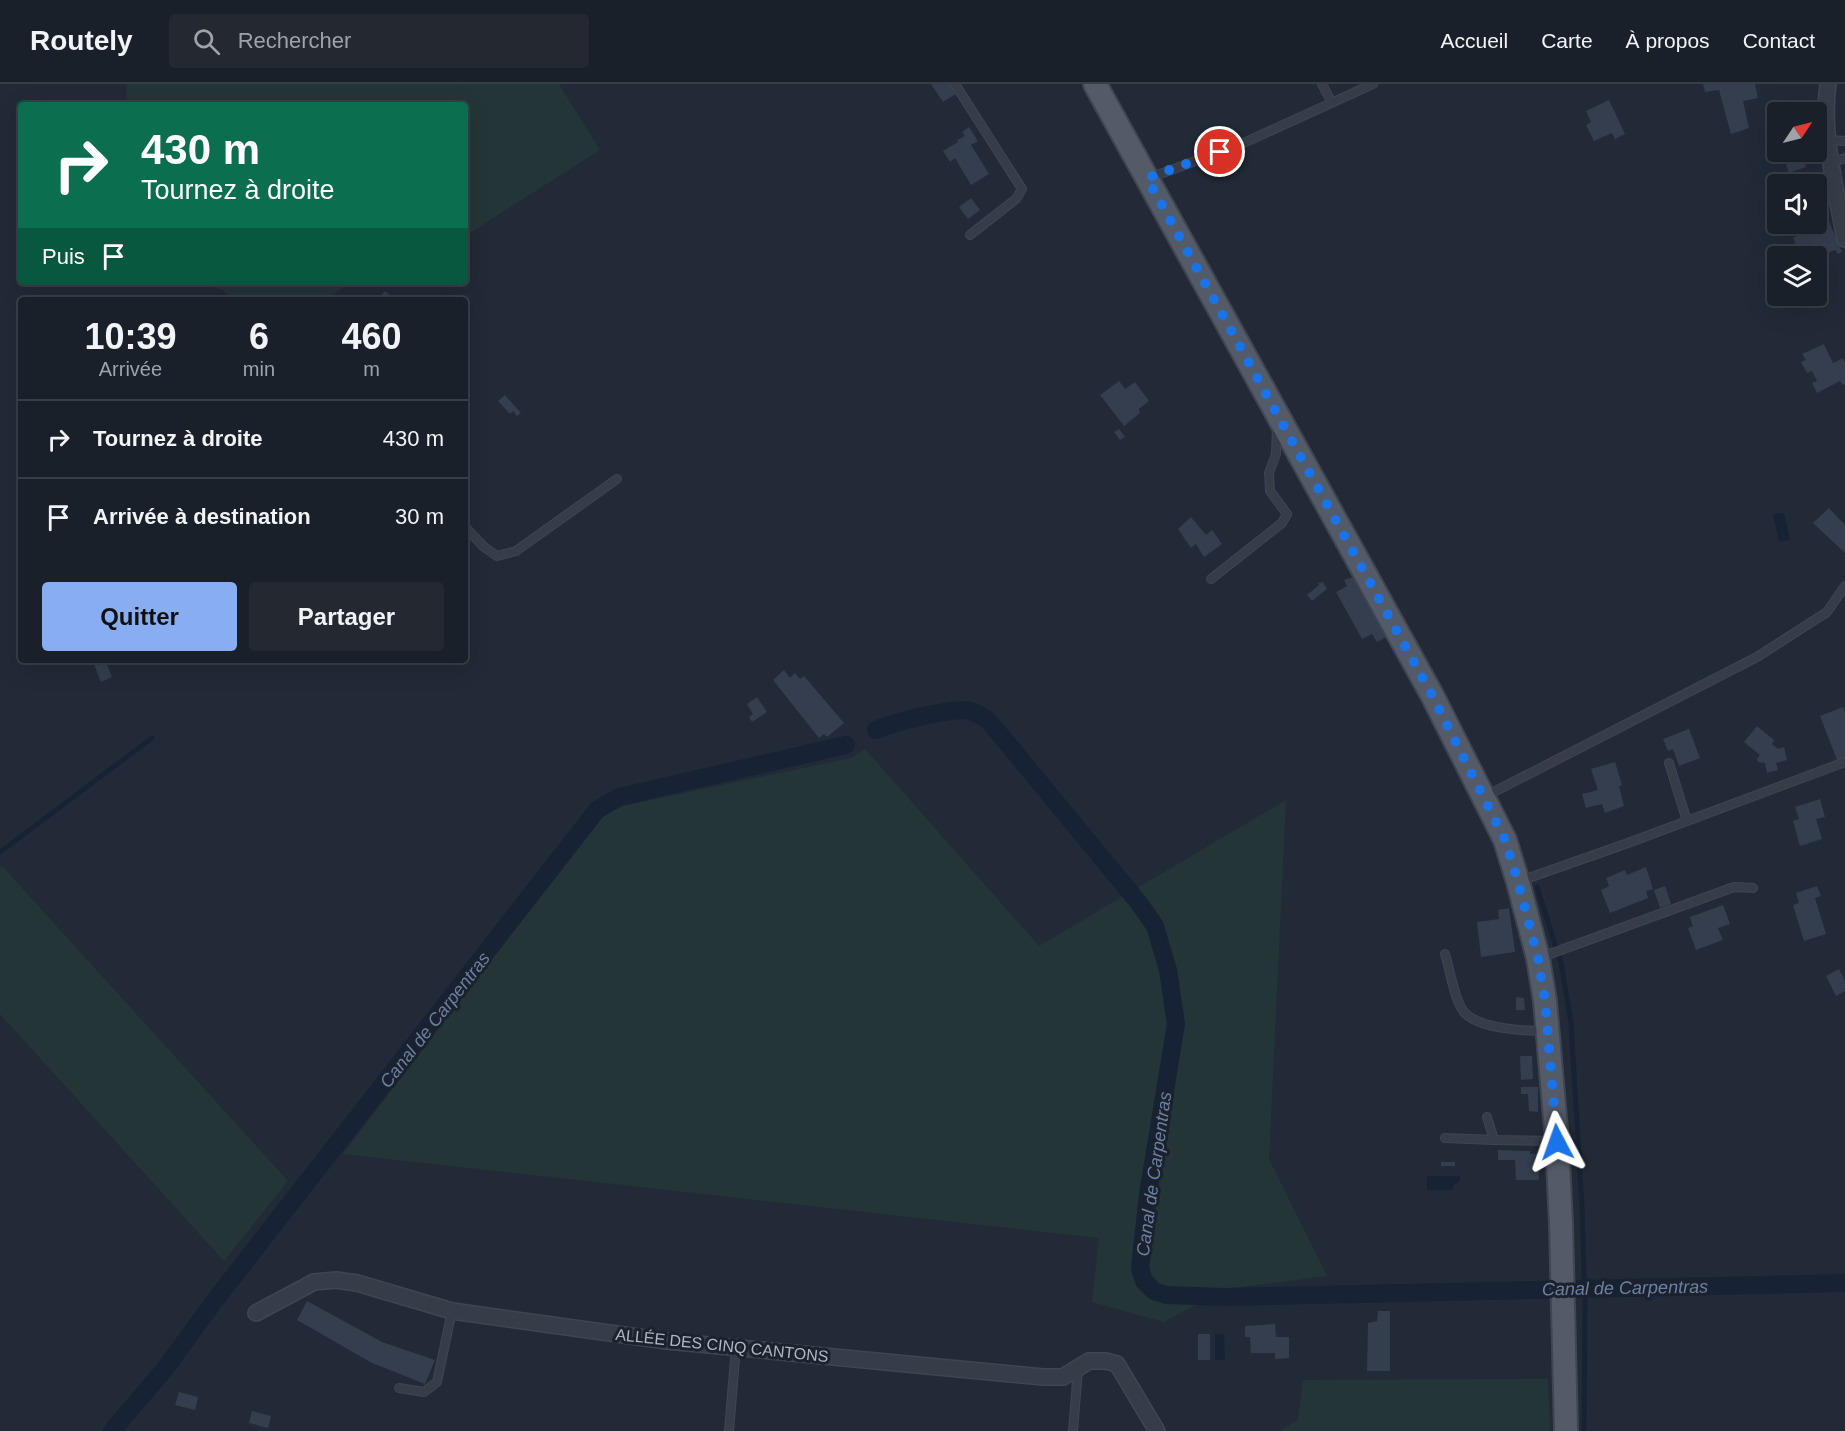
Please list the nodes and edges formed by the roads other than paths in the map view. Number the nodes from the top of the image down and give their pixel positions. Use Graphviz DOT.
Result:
graph roads {
  1 [pos="955,84"];
  2 [pos="1095,84"];
  3 [pos="1322,84"];
  4 [pos="1373,84"];
  5 [pos="1828,84"];
  6 [pos="1332,103"];
  7 [pos="1829,140"];
  8 [pos="1845,141"];
  9 [pos="1838,160"];
  10 [pos="1147,178"];
  11 [pos="970,235"];
  12 [pos="1845,239"];
  13 [pos="1278,417"];
  14 [pos="617,479"];
  15 [pos="468,530"];
  16 [pos="1211,579"];
  17 [pos="1845,586"];
  18 [pos="1845,762"];
  19 [pos="1669,764"];
  20 [pos="1485,797"];
  21 [pos="1687,821"];
  22 [pos="1518,882"];
  23 [pos="1753,888"];
  24 [pos="1445,954"];
  25 [pos="1538,958"];
  26 [pos="1548,1032"];
  27 [pos="1486,1117"];
  28 [pos="1445,1138"];
  29 [pos="1494,1140"];
  30 [pos="1557,1142"];
  31 [pos="452,1311"];
  32 [pos="256,1312"];
  33 [pos="736,1347"];
  34 [pos="1078,1369"];
  35 [pos="399,1388"];
  36 [pos="729,1431"];
  37 [pos="1073,1431"];
  38 [pos="1157,1431"];
  39 [pos="1566,1431"];
  1 -- 11 [label="lane"];
  2 -- 10 [label="main road"];
  3 -- 6 [label="lane"];
  4 -- 6 [label="lane"];
  5 -- 7 [label="street"];
  6 -- 10 [label="lane"];
  7 -- 8 [label="lane"];
  7 -- 9 [label="street"];
  9 -- 12 [label="street"];
  10 -- 13 [label="main road"];
  13 -- 16 [label="lane"];
  13 -- 20 [label="main road"];
  14 -- 15 [label="lane"];
  17 -- 20 [label="lane"];
  18 -- 21 [label="lane"];
  19 -- 21 [label="lane"];
  20 -- 22 [label="main road"];
  21 -- 22 [label="lane"];
  22 -- 25 [label="main road"];
  23 -- 25 [label="lane"];
  24 -- 26 [label="lane"];
  25 -- 26 [label="main road"];
  26 -- 30 [label="main road"];
  27 -- 29 [label="lane"];
  28 -- 29 [label="lane"];
  29 -- 30 [label="lane"];
  30 -- 39 [label="main road"];
  31 -- 32 [label="street, ALLÉE DES CINQ CANTONS"];
  31 -- 33 [label="street, ALLÉE DES CINQ CANTONS"];
  31 -- 35 [label="lane"];
  33 -- 34 [label="street, ALLÉE DES CINQ CANTONS"];
  33 -- 36 [label="lane"];
  34 -- 37 [label="lane"];
  34 -- 38 [label="street, ALLÉE DES CINQ CANTONS"];
}
